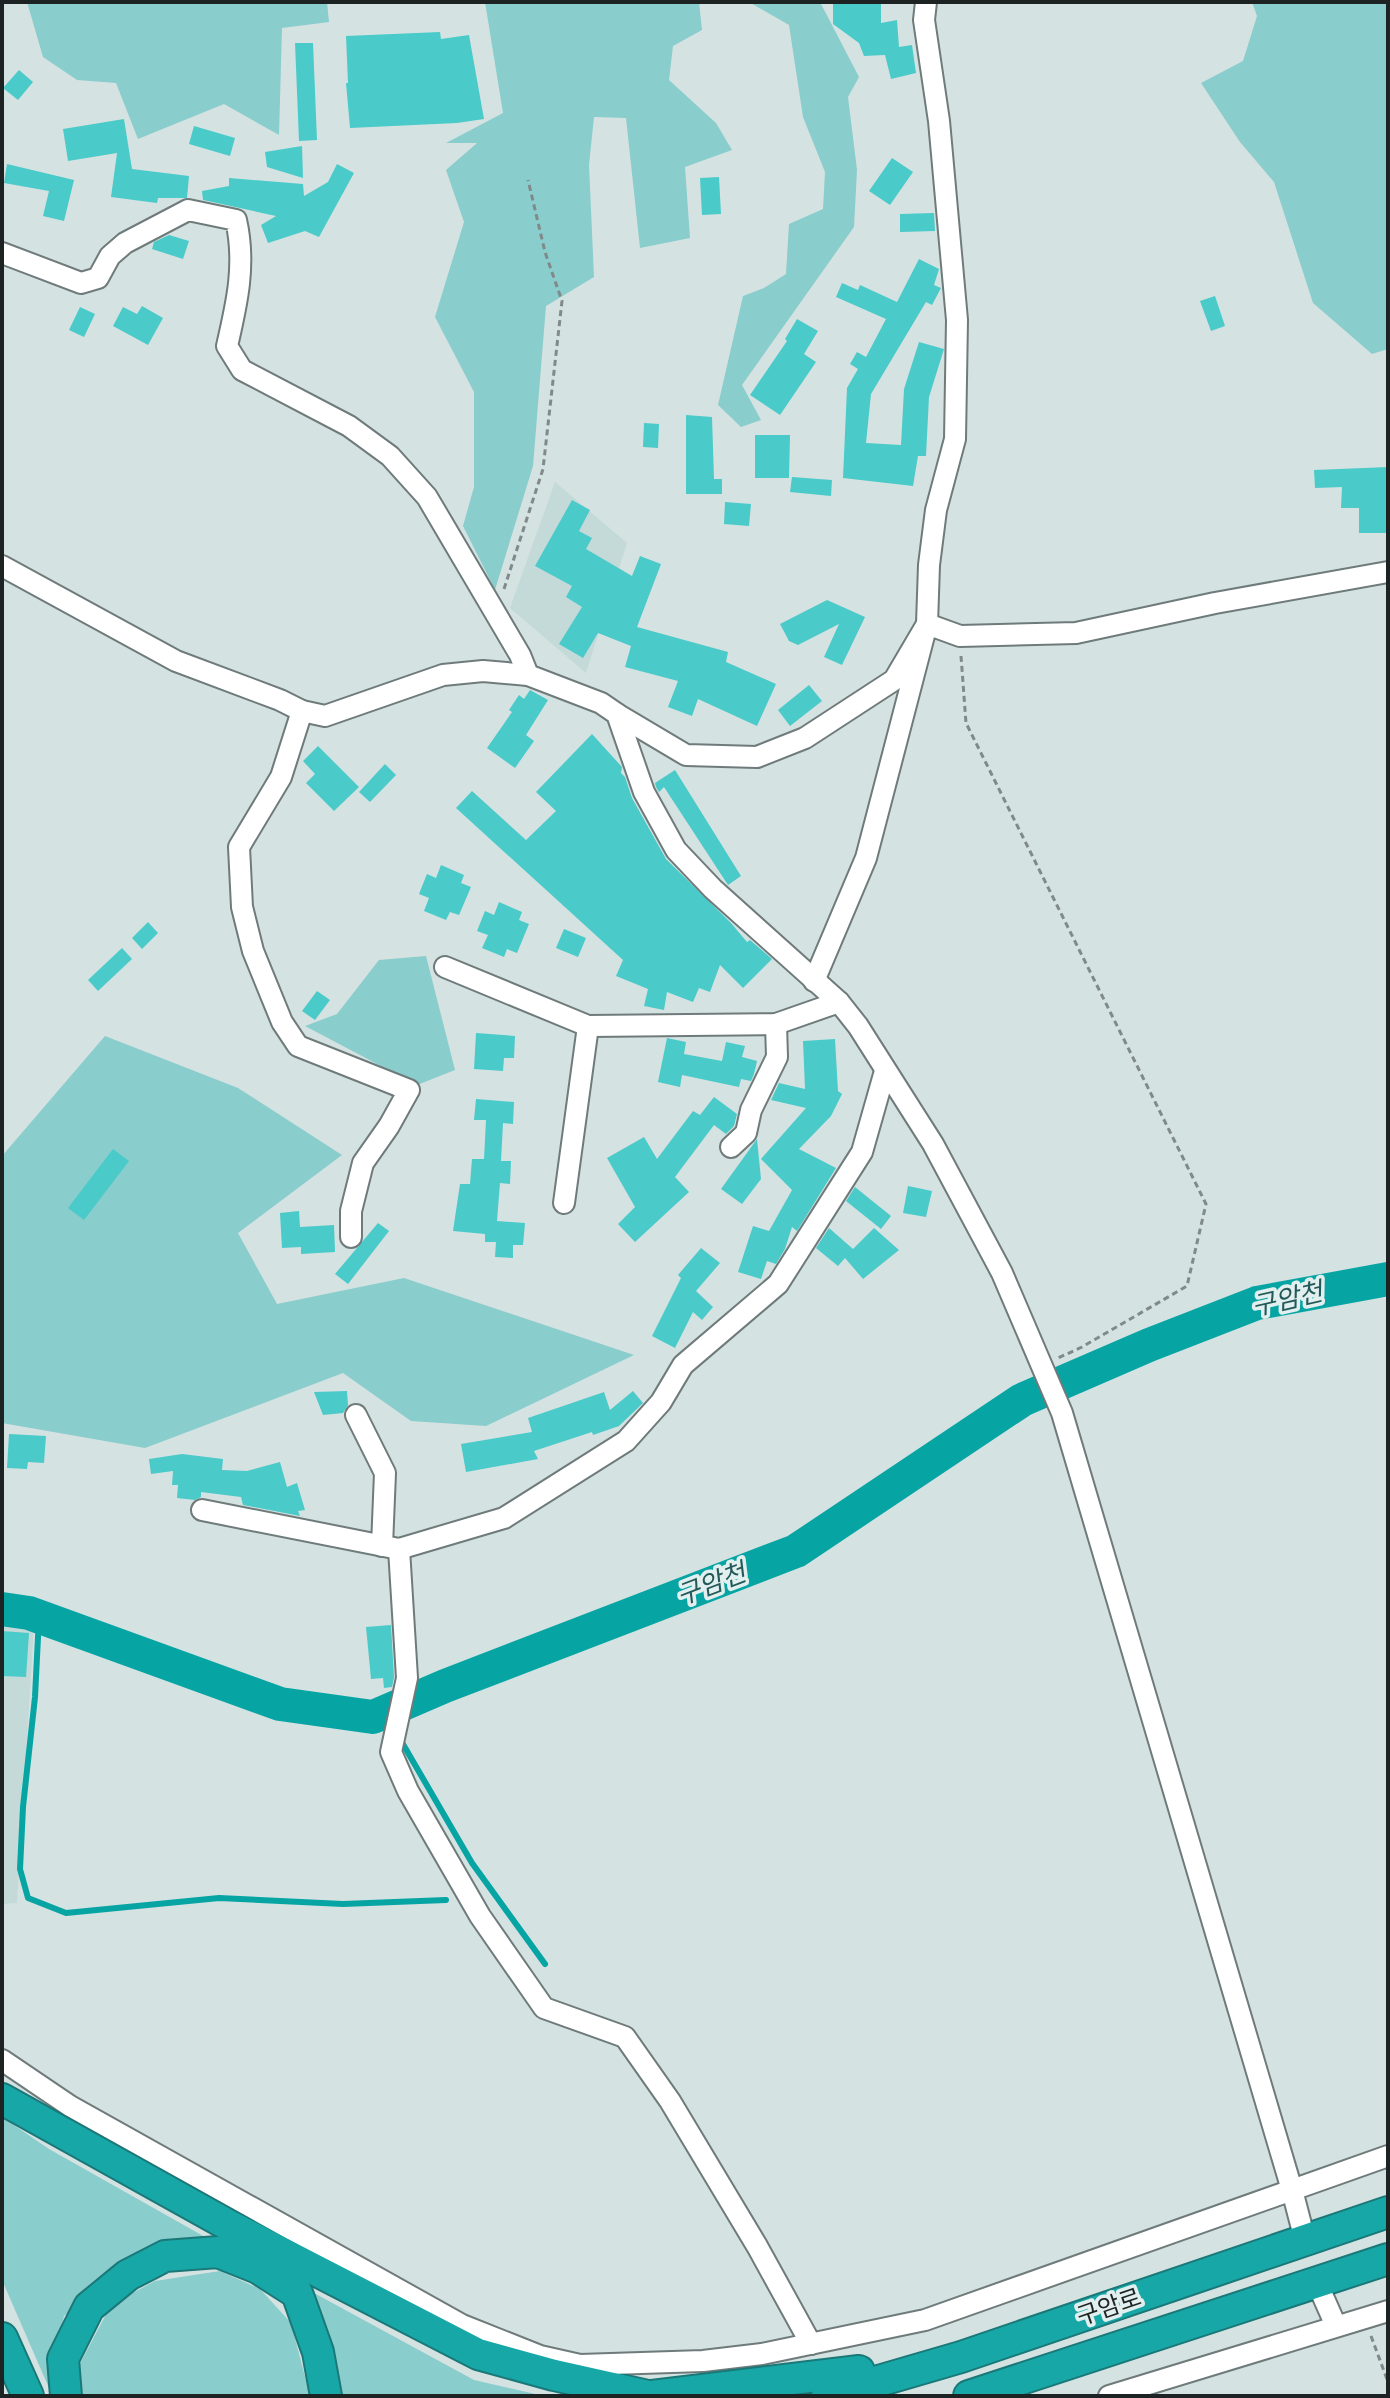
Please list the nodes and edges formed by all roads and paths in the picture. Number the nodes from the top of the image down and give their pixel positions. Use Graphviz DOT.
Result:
graph roads {
  1 [pos="926,2"];
  2 [pos="528,180"];
  3 [pos="2,253"];
  4 [pos="2,566"];
  5 [pos="1388,572"];
  6 [pos="496,616"];
  7 [pos="927,624"];
  8 [pos="960,636"];
  9 [pos="528,675"];
  10 [pos="302,711"];
  11 [pos="617,714"];
  12 [pos="445,967"];
  13 [pos="814,981"];
  14 [pos="839,1002"];
  15 [pos="776,1024"];
  16 [pos="588,1026"];
  17 [pos="885,1071"];
  18 [pos="731,1147"];
  19 [pos="564,1203"];
  20 [pos="351,1237"];
  21 [pos="1041,1365"];
  22 [pos="356,1415"];
  23 [pos="202,1510"];
  24 [pos="390,1547"];
  25 [pos="2,2060"];
  26 [pos="2,2099"];
  27 [pos="1388,2156"];
  28 [pos="1292,2190"];
  29 [pos="1388,2212"];
  30 [pos="1305,2240"];
  31 [pos="1388,2259"];
  32 [pos="1317,2283"];
  33 [pos="1388,2311"];
  34 [pos="1365,2318"];
  35 [pos="1336,2326"];
  36 [pos="2,2338"];
  37 [pos="811,2344"];
  38 [pos="983,2349"];
  39 [pos="1388,2382"];
  40 [pos="988,2392"];
  41 [pos="28,2396"];
  42 [pos="66,2396"];
  43 [pos="326,2396"];
  44 [pos="650,2396"];
  45 [pos="827,2396"];
  46 [pos="969,2396"];
  47 [pos="1109,2396"];
  1 -- 7 [label="street"];
  2 -- 6 [label="path"];
  3 -- 6 [label="street"];
  4 -- 10 [label="street"];
  5 -- 8 [label="street"];
  6 -- 9 [label="street"];
  7 -- 8 [label="street"];
  7 -- 11 [label="street"];
  7 -- 13 [label="street"];
  8 -- 21 [label="path"];
  9 -- 10 [label="street"];
  9 -- 11 [label="street"];
  10 -- 20 [label="street"];
  11 -- 13 [label="street"];
  12 -- 16 [label="street"];
  13 -- 14 [label="street"];
  14 -- 15 [label="street"];
  14 -- 17 [label="street"];
  15 -- 16 [label="street"];
  15 -- 18 [label="street"];
  16 -- 19 [label="street"];
  17 -- 21 [label="street"];
  17 -- 24 [label="street"];
  21 -- 28 [label="street"];
  22 -- 24 [label="street"];
  23 -- 24 [label="street"];
  24 -- 37 [label="street"];
  25 -- 37 [label="street"];
  26 -- 44 [label="highway"];
  27 -- 28 [label="street"];
  28 -- 30 [label="street"];
  28 -- 37 [label="street"];
  29 -- 30 [label="highway, 구암로"];
  30 -- 38 [label="highway, 구암로"];
  31 -- 32 [label="highway, 구암로"];
  32 -- 35 [label="street"];
  32 -- 40 [label="highway, 구암로"];
  33 -- 34 [label="street"];
  34 -- 35 [label="street"];
  34 -- 39 [label="path"];
  35 -- 47 [label="street"];
  36 -- 41 [label="highway"];
  38 -- 44 [label="highway"];
  38 -- 45 [label="highway, 구암로"];
  40 -- 46 [label="highway, 구암로"];
  42 -- 43 [label="highway"];
}
